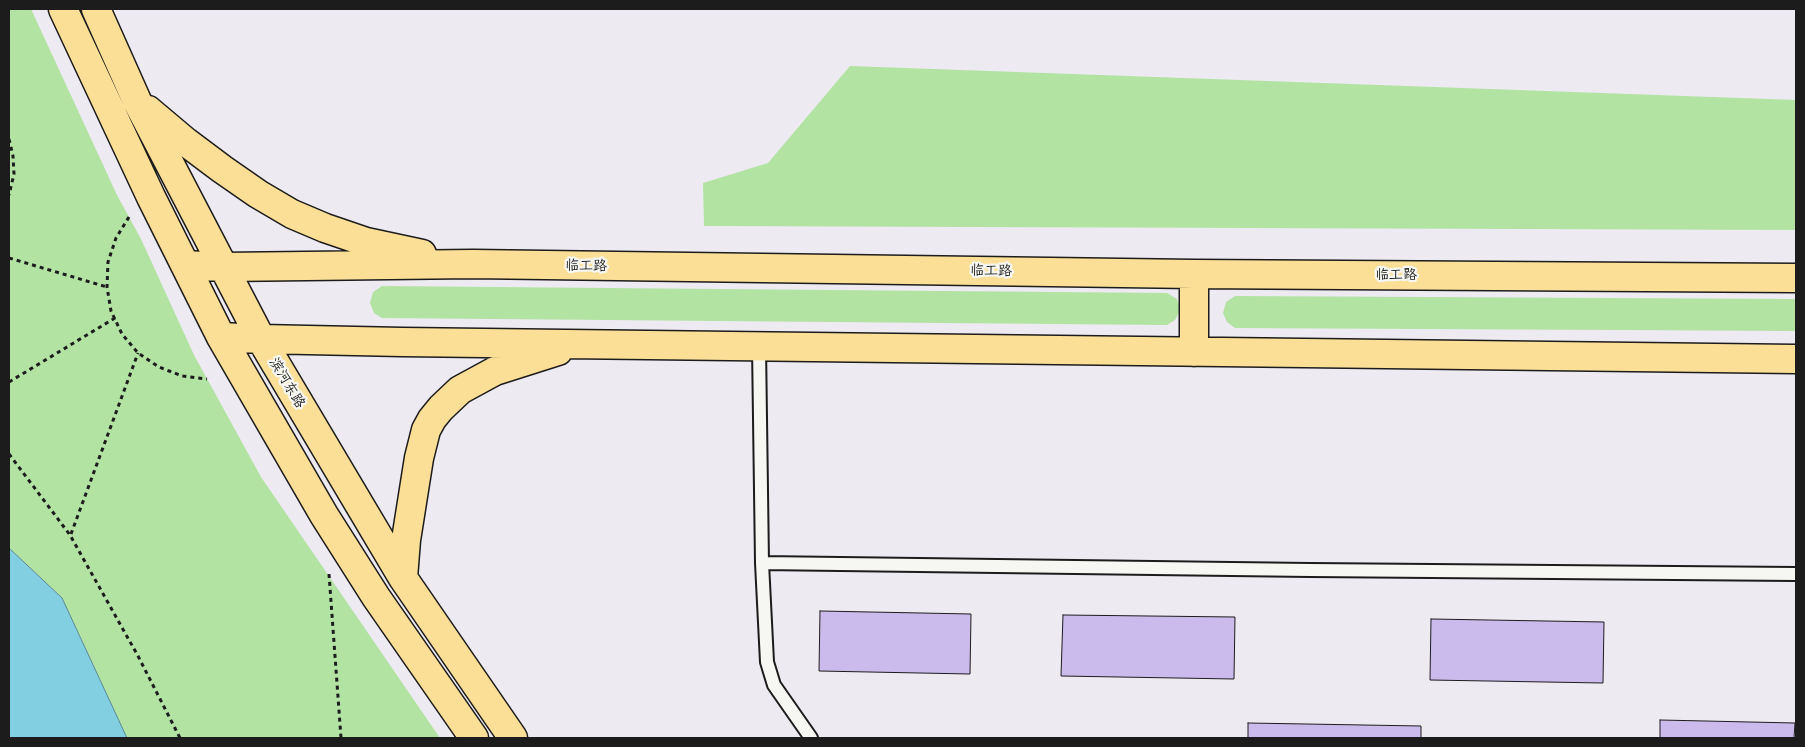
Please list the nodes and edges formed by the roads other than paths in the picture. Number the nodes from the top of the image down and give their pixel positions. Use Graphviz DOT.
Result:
graph roads {
  1 [pos="63,9"];
  2 [pos="96,9"];
  3 [pos="137,100"];
  4 [pos="473,264"];
  5 [pos="185,266"];
  6 [pos="222,267"];
  7 [pos="1194,274"];
  8 [pos="1796,278"];
  9 [pos="222,337"];
  10 [pos="261,339"];
  11 [pos="580,344"];
  12 [pos="760,346"];
  13 [pos="1194,352"];
  14 [pos="1796,359"];
  15 [pos="762,563"];
  16 [pos="1796,574"];
  17 [pos="403,578"];
  18 [pos="474,738"];
  19 [pos="513,738"];
  20 [pos="811,738"];
  1 -- 5 [label="main road"];
  2 -- 3 [label="main road, 滨河东路"];
  3 -- 4 [label="main road"];
  3 -- 6 [label="main road, 滨河东路"];
  4 -- 6 [label="main road, 临工路"];
  4 -- 7 [label="main road, 临工路"];
  5 -- 6 [label="main road, 临工路"];
  5 -- 9 [label="main road"];
  6 -- 10 [label="main road, 滨河东路"];
  7 -- 8 [label="main road, 临工路"];
  7 -- 13 [label="main road"];
  9 -- 10 [label="main road"];
  9 -- 18 [label="main road"];
  10 -- 11 [label="main road"];
  10 -- 17 [label="main road, 滨河东路"];
  11 -- 12 [label="main road"];
  11 -- 17 [label="main road"];
  12 -- 13 [label="main road"];
  12 -- 15 [label="lane"];
  13 -- 14 [label="main road"];
  15 -- 16 [label="lane"];
  15 -- 20 [label="lane"];
  17 -- 19 [label="main road, 滨河东路"];
}
